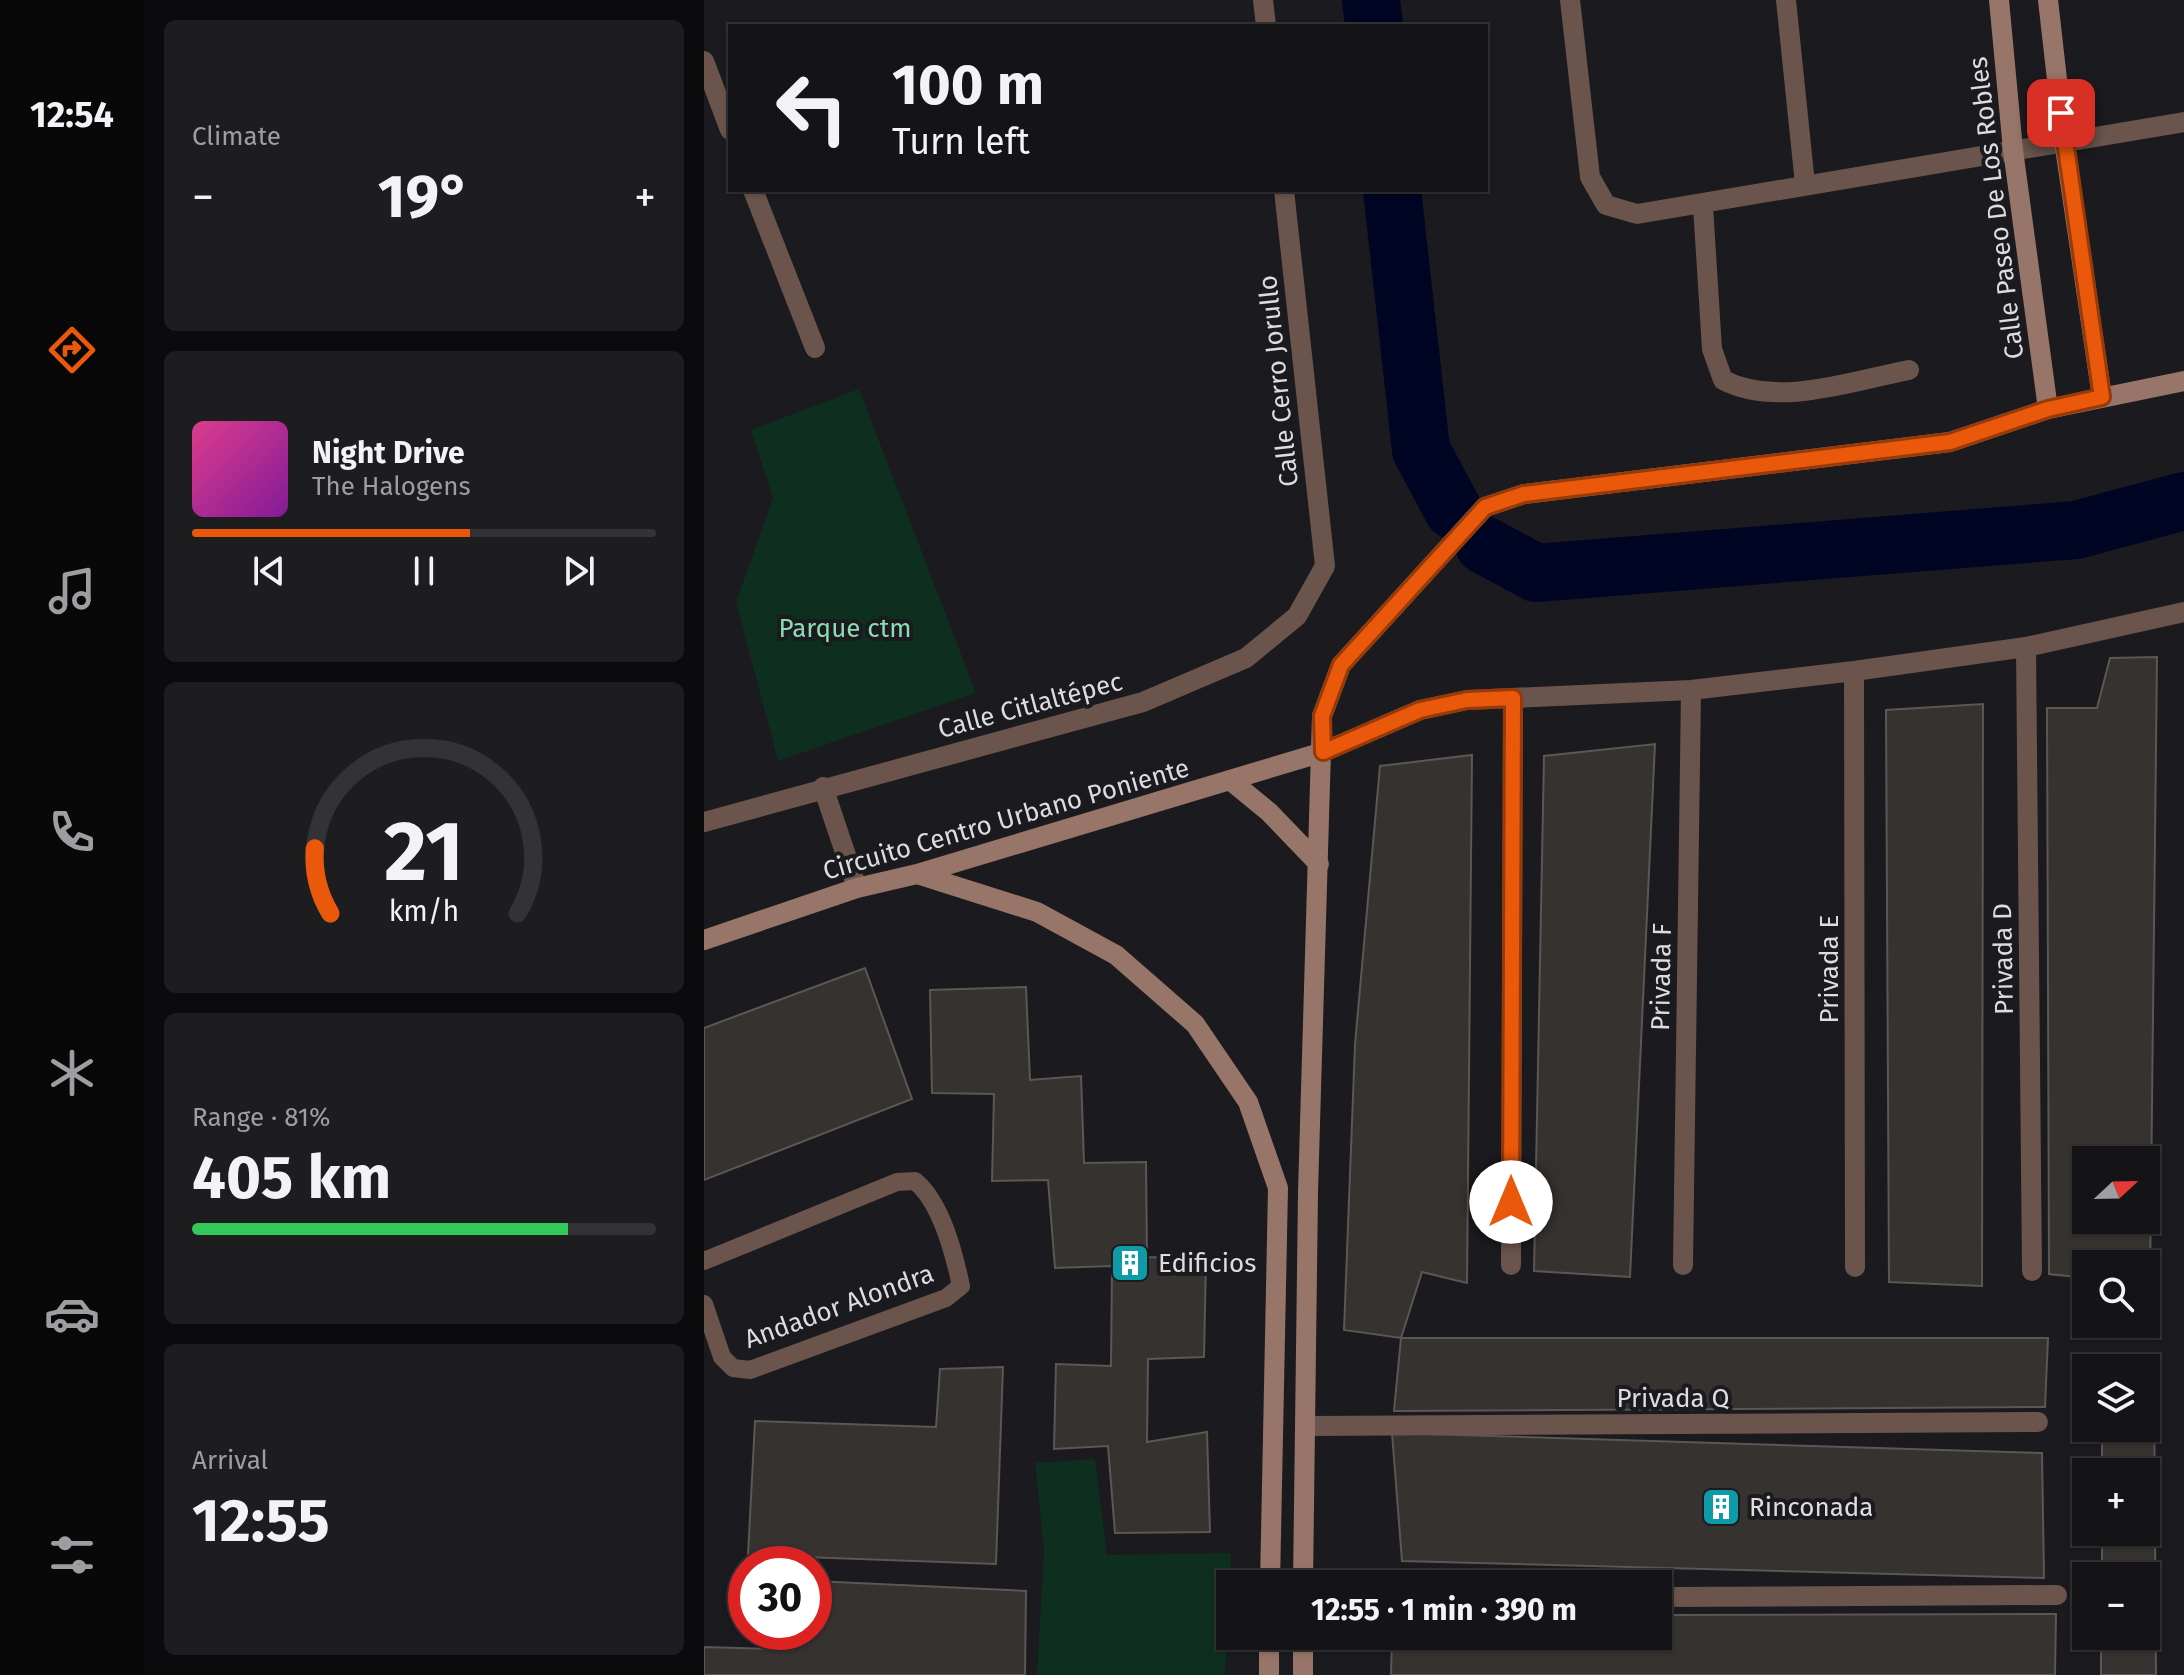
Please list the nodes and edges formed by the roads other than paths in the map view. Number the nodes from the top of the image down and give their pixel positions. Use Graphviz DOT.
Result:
graph roads {
  1 [pos="1263,0"];
  2 [pos="1570,0"];
  3 [pos="1786,0"];
  4 [pos="1999,0"];
  5 [pos="2048,0"];
  6 [pos="1266,24"];
  7 [pos="704,61"];
  8 [pos="2184,122"];
  9 [pos="728,125"];
  10 [pos="2064,141"];
  11 [pos="2013,150"];
  12 [pos="1805,184"];
  13 [pos="754,192"];
  14 [pos="1284,192"];
  15 [pos="1703,206"];
  16 [pos="815,348"];
  17 [pos="1909,370"];
  18 [pos="2184,381"];
  19 [pos="2102,397"];
  20 [pos="2048,409"];
  21 [pos="1325,566"];
  22 [pos="2184,612"];
  23 [pos="2026,647"];
  24 [pos="1854,671"];
  25 [pos="1691,690"];
  26 [pos="1513,698"];
  27 [pos="1323,752"];
  28 [pos="1230,780"];
  29 [pos="823,787"];
  30 [pos="704,822"];
  31 [pos="1319,864"];
  32 [pos="917,874"];
  33 [pos="857,888"];
  34 [pos="704,940"];
  35 [pos="704,1261"];
  36 [pos="1511,1265"];
  37 [pos="1683,1265"];
  38 [pos="1855,1267"];
  39 [pos="2032,1271"];
  40 [pos="704,1304"];
  41 [pos="2038,1422"];
  42 [pos="1308,1426"];
  43 [pos="1270,1570"];
  44 [pos="1303,1570"];
  45 [pos="2057,1595"];
  46 [pos="1672,1597"];
  47 [pos="1269,1650"];
  48 [pos="1303,1650"];
  49 [pos="1269,1675"];
  50 [pos="1303,1675"];
  1 -- 6 [label="street"];
  2 -- 15 [label="street"];
  3 -- 12 [label="street"];
  4 -- 11 [label="main road, Calle Paseo De Los Robles"];
  5 -- 10 [label="main road"];
  7 -- 9 [label="street"];
  8 -- 10 [label="street"];
  10 -- 11 [label="street"];
  10 -- 19 [label="main road"];
  11 -- 12 [label="street"];
  11 -- 20 [label="main road, Calle Paseo De Los Robles"];
  12 -- 15 [label="street"];
  13 -- 16 [label="street"];
  14 -- 21 [label="street, Calle Cerro Jorullo"];
  15 -- 17 [label="street"];
  18 -- 19 [label="main road"];
  19 -- 20 [label="main road"];
  20 -- 27 [label="main road"];
  21 -- 29 [label="street, Calle Citlaltépec"];
  22 -- 23 [label="street"];
  23 -- 24 [label="street"];
  23 -- 39 [label="street, Privada D"];
  24 -- 25 [label="street"];
  24 -- 38 [label="street, Privada E"];
  25 -- 26 [label="street"];
  25 -- 37 [label="street, Privada F"];
  26 -- 27 [label="street"];
  26 -- 36 [label="street"];
  27 -- 28 [label="main road, Circuito Centro Urbano Poniente"];
  27 -- 31 [label="main road"];
  28 -- 31 [label="main road"];
  28 -- 32 [label="main road, Circuito Centro Urbano Poniente"];
  29 -- 30 [label="street, Calle Citlaltépec"];
  29 -- 33 [label="street"];
  31 -- 42 [label="main road"];
  32 -- 33 [label="main road, Circuito Centro Urbano Poniente"];
  32 -- 43 [label="main road"];
  33 -- 34 [label="main road, Circuito Centro Urbano Poniente"];
  35 -- 40 [label="lane, Andador Alondra"];
  41 -- 42 [label="street, Privada Q"];
  42 -- 44 [label="main road"];
  45 -- 46 [label="street"];
  47 -- 49 [label="main road"];
  48 -- 50 [label="main road"];
}
